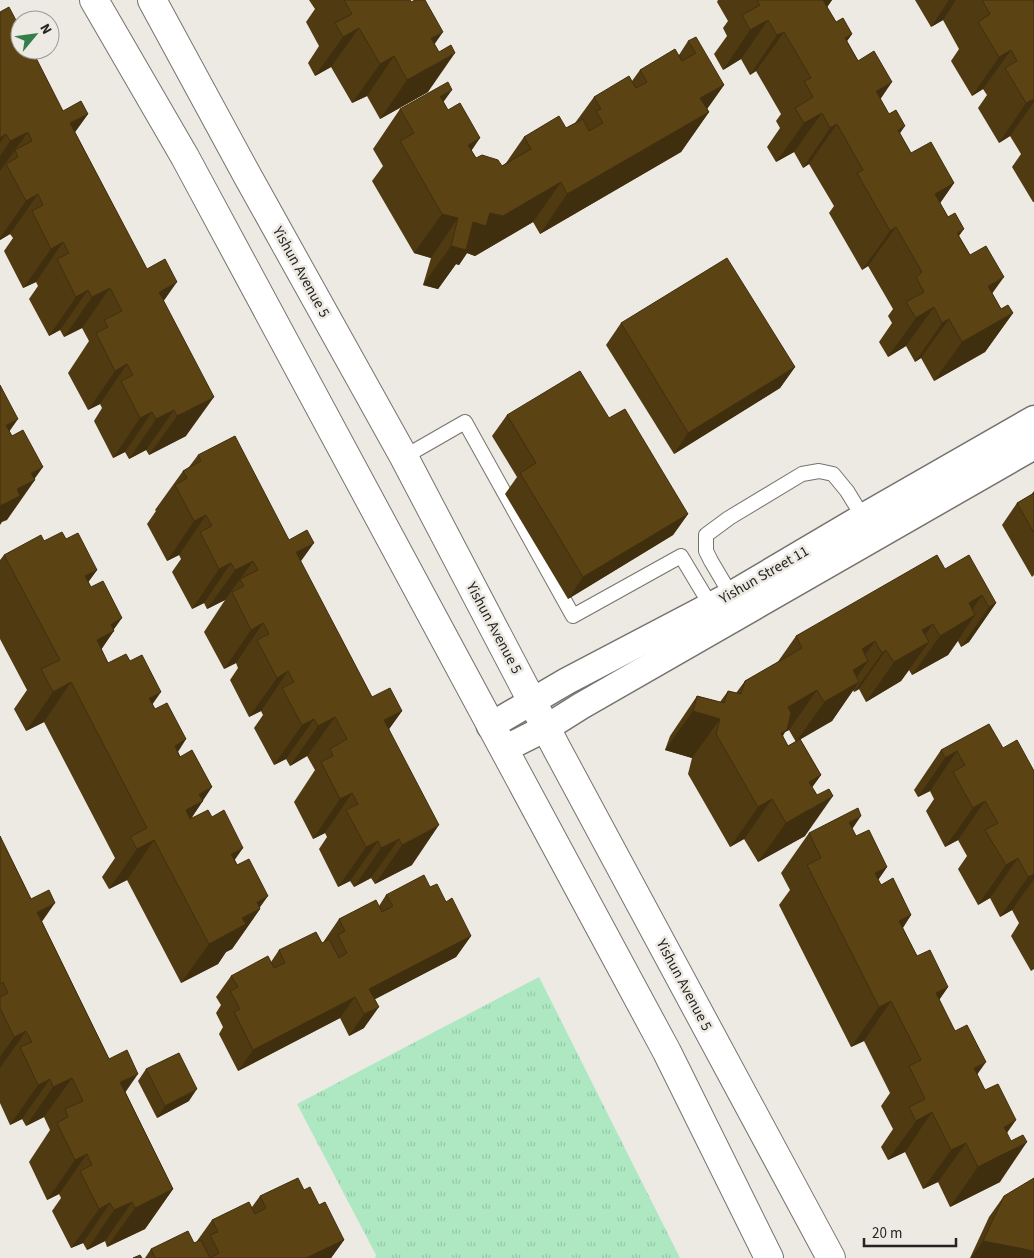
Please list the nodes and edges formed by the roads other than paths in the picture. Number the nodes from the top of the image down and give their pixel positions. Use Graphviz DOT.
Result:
graph roads {
  1 [pos="94,0"];
  2 [pos="152,0"];
  3 [pos="1034,419"];
  4 [pos="1034,446"];
  5 [pos="404,457"];
  6 [pos="929,493"];
  7 [pos="869,527"];
  8 [pos="728,605"];
  9 [pos="533,701"];
  10 [pos="490,726"];
  11 [pos="546,728"];
  12 [pos="504,749"];
  13 [pos="769,1258"];
  14 [pos="832,1258"];
  1 -- 10 [label="main road"];
  2 -- 5 [label="main road, Yishun Avenue 5"];
  3 -- 6 [label="street, Yishun Street 11"];
  4 -- 6 [label="street, Yishun Street 11"];
  5 -- 8 [label="lane"];
  5 -- 9 [label="main road, Yishun Avenue 5"];
  6 -- 7 [label="street, Yishun Street 11"];
  7 -- 8 [label="street, Yishun Street 11"];
  7 -- 8 [label="lane"];
  8 -- 9 [label="street, Yishun Street 11"];
  8 -- 11 [label="street, Yishun Street 11"];
  9 -- 10 [label="street, Yishun Street 11"];
  9 -- 11 [label="main road, Yishun Avenue 5"];
  10 -- 12 [label="main road"];
  11 -- 12 [label="street, Yishun Street 11"];
  11 -- 14 [label="main road, Yishun Avenue 5"];
  12 -- 13 [label="main road"];
}
